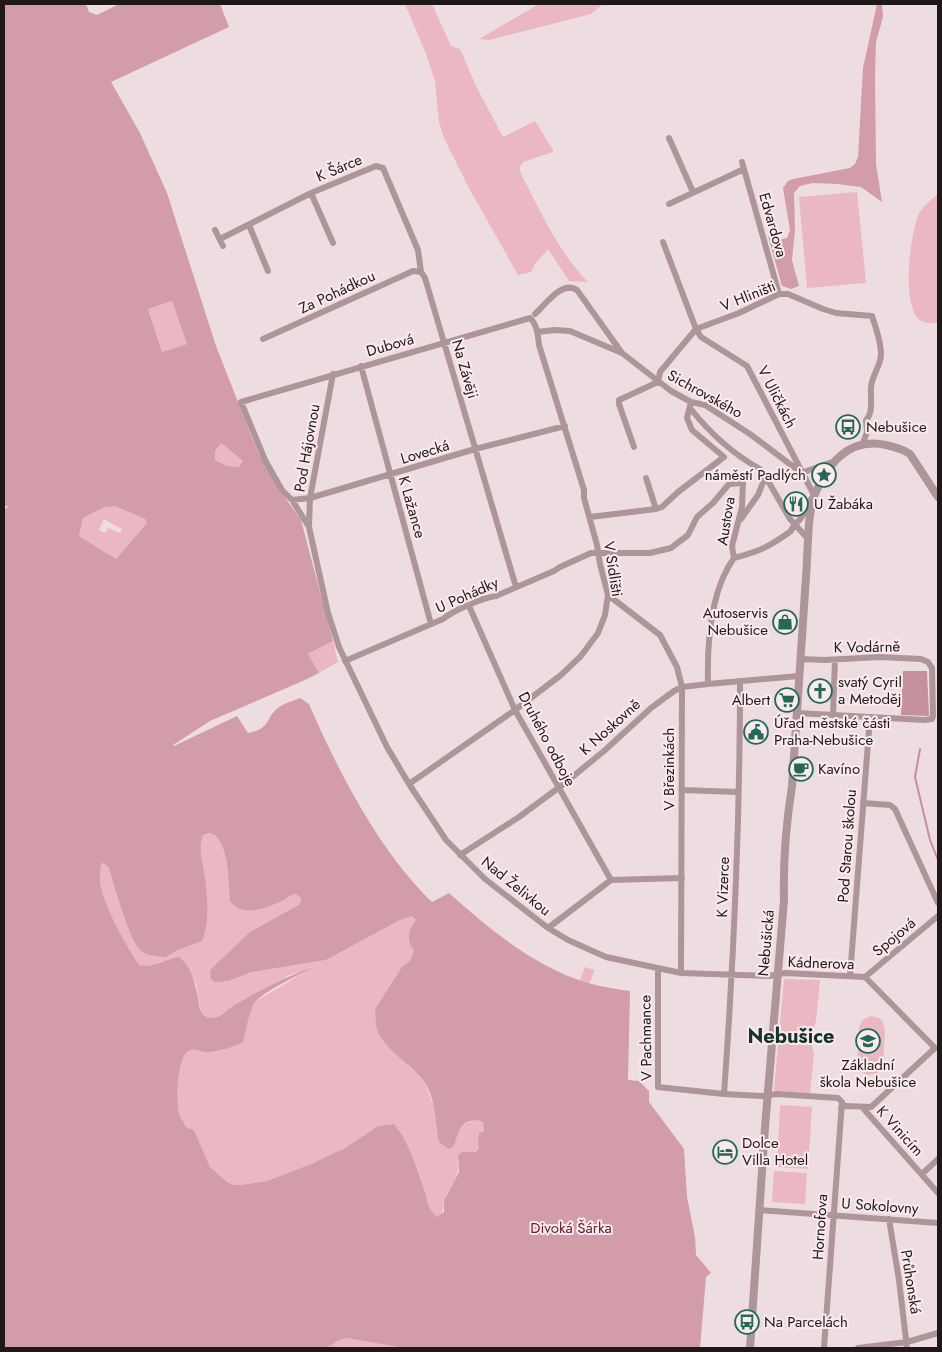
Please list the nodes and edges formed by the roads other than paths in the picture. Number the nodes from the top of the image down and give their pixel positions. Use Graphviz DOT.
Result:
graph roads {
  1 [pos="669,138"];
  2 [pos="376,166"];
  3 [pos="693,192"];
  4 [pos="311,193"];
  5 [pos="669,204"];
  6 [pos="249,225"];
  7 [pos="215,230"];
  8 [pos="220,239"];
  9 [pos="663,242"];
  10 [pos="333,243"];
  11 [pos="223,246"];
  12 [pos="268,271"];
  13 [pos="421,272"];
  14 [pos="780,294"];
  15 [pos="535,314"];
  16 [pos="696,329"];
  17 [pos="537,332"];
  18 [pos="263,339"];
  19 [pos="444,342"];
  20 [pos="622,353"];
  21 [pos="361,366"];
  22 [pos="333,374"];
  23 [pos="658,382"];
  24 [pos="242,402"];
  25 [pos="691,405"];
  26 [pos="565,426"];
  27 [pos="863,443"];
  28 [pos="634,447"];
  29 [pos="475,449"];
  30 [pos="835,461"];
  31 [pos="760,469"];
  32 [pos="801,473"];
  33 [pos="390,475"];
  34 [pos="646,478"];
  35 [pos="814,495"];
  36 [pos="938,497"];
  37 [pos="310,498"];
  38 [pos="292,500"];
  39 [pos="656,509"];
  40 [pos="590,517"];
  41 [pos="738,522"];
  42 [pos="795,523"];
  43 [pos="309,527"];
  44 [pos="809,540"];
  45 [pos="598,552"];
  46 [pos="734,558"];
  47 [pos="516,587"];
  48 [pos="608,595"];
  49 [pos="469,606"];
  50 [pos="431,624"];
  51 [pos="801,659"];
  52 [pos="835,660"];
  53 [pos="345,661"];
  54 [pos="799,676"];
  55 [pos="740,681"];
  56 [pos="708,684"];
  57 [pos="682,687"];
  58 [pos="515,710"];
  59 [pos="797,713"];
  60 [pos="833,715"];
  61 [pos="870,717"];
  62 [pos="408,784"];
  63 [pos="558,788"];
  64 [pos="682,790"];
  65 [pos="738,792"];
  66 [pos="863,803"];
  67 [pos="460,855"];
  68 [pos="682,878"];
  69 [pos="611,880"];
  70 [pos="938,903"];
  71 [pos="938,916"];
  72 [pos="548,928"];
  73 [pos="658,969"];
  74 [pos="681,973"];
  75 [pos="778,974"];
  76 [pos="732,975"];
  77 [pos="850,976"];
  78 [pos="865,977"];
  79 [pos="936,1048"];
  80 [pos="724,1094"];
  81 [pos="768,1095"];
  82 [pos="862,1107"];
  83 [pos="841,1108"];
  84 [pos="938,1159"];
  85 [pos="922,1174"];
  86 [pos="938,1193"];
  87 [pos="759,1210"];
  88 [pos="834,1215"];
  89 [pos="888,1219"];
  90 [pos="938,1223"];
  91 [pos="938,1333"];
  92 [pos="907,1345"];
  93 [pos="750,1348"];
  94 [pos="756,1348"];
  95 [pos="824,1348"];
  96 [pos="858,1348"];
  1 -- 3 [label="street"];
  2 -- 4 [label="street, K Šárce"];
  2 -- 13 [label="street, Na Závěji"];
  3 -- 5 [label="street"];
  3 -- 14 [label="street, Edvardova"];
  4 -- 6 [label="street, K Šárce"];
  4 -- 10 [label="street, K Šárce"];
  6 -- 8 [label="street, K Šárce"];
  6 -- 12 [label="street"];
  7 -- 8 [label="street"];
  8 -- 11 [label="street"];
  9 -- 16 [label="street, V Uličkách"];
  13 -- 18 [label="street, Za Pohádkou"];
  13 -- 19 [label="street, Na Závěji"];
  14 -- 16 [label="street, V Hliništi"];
  14 -- 27 [label="street, V Hliništi"];
  15 -- 20 [label="street, Sichrovského"];
  16 -- 23 [label="street, V Hliništi"];
  16 -- 32 [label="street, V Uličkách"];
  17 -- 19 [label="street, Dubová"];
  17 -- 20 [label="street, Sichrovského"];
  17 -- 26 [label="street, V Sídlišti"];
  19 -- 21 [label="street, Dubová"];
  19 -- 29 [label="street, Na Závěji"];
  20 -- 23 [label="street, Sichrovského"];
  21 -- 22 [label="street, Dubová"];
  21 -- 33 [label="street, K Lažance"];
  22 -- 24 [label="street, Dubová"];
  22 -- 37 [label="street, Pod Hájovnou"];
  23 -- 25 [label="street, Sichrovského"];
  23 -- 28 [label="street"];
  24 -- 38 [label="street, Pod Hájovnou"];
  25 -- 31 [label="street"];
  25 -- 32 [label="street, Sichrovského"];
  25 -- 39 [label="street"];
  26 -- 29 [label="street, Lovecká"];
  26 -- 40 [label="street, V Sídlišti"];
  27 -- 30 [label="street"];
  27 -- 36 [label="street"];
  29 -- 33 [label="street, Lovecká"];
  29 -- 47 [label="street, Na Závěji"];
  30 -- 32 [label="street"];
  30 -- 35 [label="street"];
  31 -- 41 [label="street"];
  31 -- 42 [label="street"];
  32 -- 35 [label="street"];
  33 -- 37 [label="street, Lovecká"];
  33 -- 50 [label="street, K Lažance"];
  34 -- 39 [label="street"];
  35 -- 42 [label="street"];
  35 -- 44 [label="street"];
  37 -- 38 [label="street, Lovecká"];
  37 -- 43 [label="street, Pod Hájovnou"];
  38 -- 43 [label="street, Pod Hájovnou"];
  39 -- 40 [label="street"];
  40 -- 45 [label="street, V Sídlišti"];
  41 -- 45 [label="street, Austova"];
  41 -- 46 [label="street, Austova"];
  42 -- 44 [label="street"];
  42 -- 46 [label="street"];
  43 -- 53 [label="street, Pod Hájovnou"];
  44 -- 51 [label="street, Nebušická"];
  45 -- 47 [label="street, U Pohádky"];
  45 -- 48 [label="street, V Sídlišti"];
  46 -- 56 [label="street"];
  47 -- 49 [label="street, U Pohádky"];
  48 -- 57 [label="street, V Březinkách"];
  48 -- 58 [label="street, V Sídlišti"];
  49 -- 50 [label="street, U Pohádky"];
  49 -- 58 [label="street, Druhého odboje"];
  50 -- 53 [label="street, U Pohádky"];
  51 -- 52 [label="street, K Vodárně"];
  51 -- 54 [label="street, Nebušická"];
  52 -- 60 [label="street"];
  52 -- 61 [label="street, K Vodárně"];
  53 -- 62 [label="street, Nad Želivkou"];
  54 -- 55 [label="street, K Noskovně"];
  54 -- 59 [label="street, Nebušická"];
  55 -- 56 [label="street, K Noskovně"];
  55 -- 65 [label="street, K Vizerce"];
  56 -- 57 [label="street, K Noskovně"];
  57 -- 63 [label="street, K Noskovně"];
  57 -- 64 [label="street, V Březinkách"];
  58 -- 62 [label="street, V Sídlišti"];
  58 -- 63 [label="street, Druhého odboje"];
  59 -- 60 [label="street"];
  59 -- 75 [label="street, Nebušická"];
  60 -- 61 [label="street"];
  61 -- 66 [label="street, Pod Starou školou"];
  62 -- 67 [label="street, Nad Želivkou"];
  63 -- 67 [label="street, K Noskovně"];
  63 -- 69 [label="street, Druhého odboje"];
  64 -- 65 [label="street"];
  64 -- 68 [label="street, V Březinkách"];
  65 -- 76 [label="street, K Vizerce"];
  66 -- 70 [label="street"];
  66 -- 77 [label="street, Pod Starou školou"];
  67 -- 72 [label="street, Nad Želivkou"];
  68 -- 69 [label="street"];
  68 -- 74 [label="street, V Březinkách"];
  69 -- 72 [label="street"];
  71 -- 78 [label="street, Spojová"];
  72 -- 73 [label="street, Nad Želivkou"];
  73 -- 74 [label="street, Nad Želivkou"];
  73 -- 80 [label="street, V Pachmance"];
  74 -- 76 [label="street, Nad Želivkou"];
  75 -- 76 [label="street, Nad Želivkou"];
  75 -- 77 [label="street, Kádnerova"];
  75 -- 81 [label="street, Nebušická"];
  76 -- 80 [label="street, K Vizerce"];
  77 -- 78 [label="street, Kádnerova"];
  78 -- 79 [label="street, Kádnerova"];
  79 -- 82 [label="street, Kádnerova"];
  80 -- 81 [label="street, V Pachmance"];
  81 -- 83 [label="street"];
  81 -- 87 [label="street, Nebušická"];
  82 -- 83 [label="street, Kádnerova"];
  82 -- 85 [label="street, K Vinicím"];
  83 -- 88 [label="street, Hornofova"];
  84 -- 85 [label="street"];
  85 -- 86 [label="street, K Vinicím"];
  87 -- 88 [label="street, U Sokolovny"];
  87 -- 93 [label="street, Nebušická"];
  88 -- 89 [label="street, U Sokolovny"];
  88 -- 95 [label="street, Hornofova"];
  89 -- 90 [label="street, U Sokolovny"];
  89 -- 92 [label="street, Průhonská"];
  91 -- 92 [label="street"];
  92 -- 96 [label="street"];
  93 -- 94 [label="street"];
}
